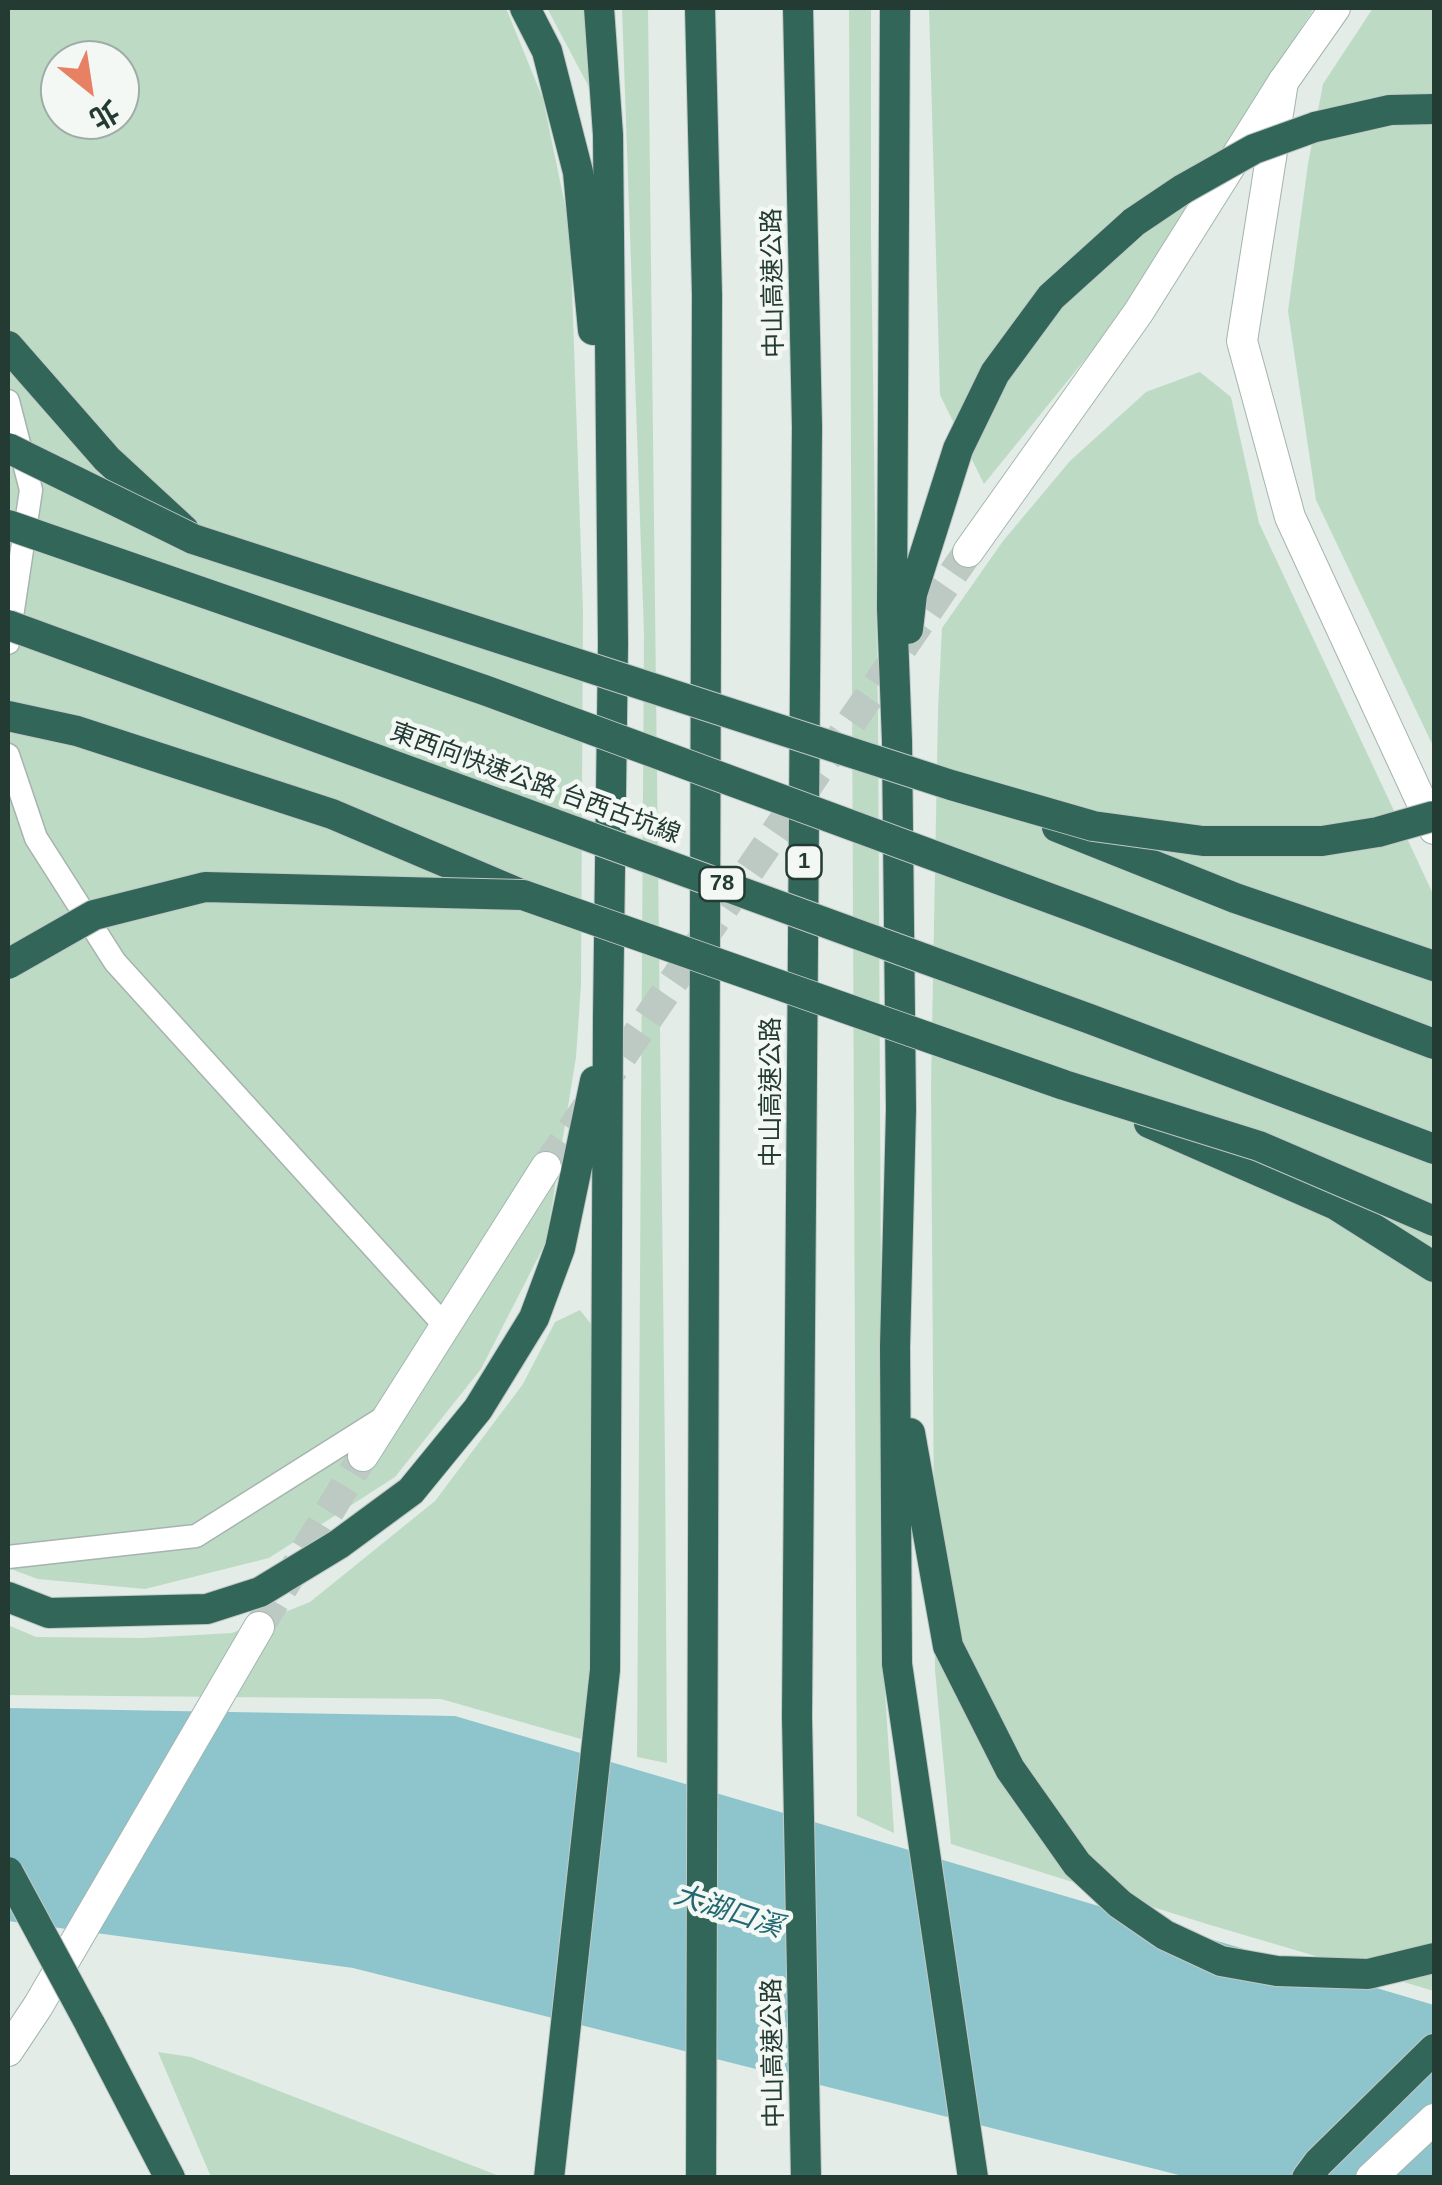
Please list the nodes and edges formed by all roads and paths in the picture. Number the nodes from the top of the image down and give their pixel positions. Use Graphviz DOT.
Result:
graph roads {
  1 [pos="525,8"];
  2 [pos="600,8"];
  3 [pos="700,8"];
  4 [pos="798,8"];
  5 [pos="895,8"];
  6 [pos="1335,8"];
  7 [pos="1283,82"];
  8 [pos="1434,109"];
  9 [pos="8,346"];
  10 [pos="8,402"];
  11 [pos="8,448"];
  12 [pos="8,524"];
  13 [pos="193,539"];
  14 [pos="968,552"];
  15 [pos="8,624"];
  16 [pos="8,643"];
  17 [pos="614,644"];
  18 [pos="8,716"];
  19 [pos="897,741"];
  20 [pos="8,755"];
  21 [pos="950,785"];
  22 [pos="1434,816"];
  23 [pos="1434,829"];
  24 [pos="523,895"];
  25 [pos="8,964"];
  26 [pos="1434,966"];
  27 [pos="608,1018"];
  28 [pos="1434,1044"];
  29 [pos="1064,1085"];
  30 [pos="1434,1149"];
  31 [pos="546,1167"];
  32 [pos="1434,1221"];
  33 [pos="1434,1266"];
  34 [pos="446,1327"];
  35 [pos="896,1347"];
  36 [pos="390,1414"];
  37 [pos="362,1456"];
  38 [pos="8,1557"];
  39 [pos="8,1598"];
  40 [pos="252,1639"];
  41 [pos="8,1872"];
  42 [pos="1434,1958"];
  43 [pos="1434,2048"];
  44 [pos="8,2052"];
  45 [pos="1434,2119"];
  46 [pos="806,2164"];
  47 [pos="170,2178"];
  48 [pos="549,2178"];
  49 [pos="701,2178"];
  50 [pos="973,2178"];
  51 [pos="1307,2178"];
  52 [pos="1371,2178"];
  1 -- 17 [label="highway"];
  2 -- 17 [label="highway"];
  3 -- 49 [label="highway"];
  4 -- 46 [label="highway, 中山高速公路 / 1"];
  5 -- 19 [label="highway"];
  6 -- 7 [label="street"];
  7 -- 14 [label="street"];
  7 -- 23 [label="street"];
  8 -- 19 [label="highway, bridge"];
  9 -- 13 [label="highway, bridge"];
  10 -- 16 [label="lane"];
  11 -- 13 [label="highway, bridge"];
  12 -- 28 [label="highway, bridge"];
  13 -- 21 [label="highway, bridge"];
  15 -- 30 [label="highway, 東西向快速公路 台西古坑線 / 78, bridge"];
  17 -- 27 [label="highway"];
  18 -- 24 [label="highway"];
  19 -- 35 [label="highway"];
  20 -- 34 [label="lane"];
  21 -- 22 [label="highway, bridge"];
  21 -- 26 [label="highway, bridge"];
  24 -- 25 [label="highway, bridge"];
  24 -- 29 [label="highway, bridge"];
  27 -- 39 [label="highway"];
  27 -- 48 [label="highway"];
  29 -- 32 [label="highway, bridge"];
  29 -- 33 [label="highway, bridge"];
  31 -- 34 [label="street"];
  34 -- 36 [label="street"];
  35 -- 42 [label="highway"];
  35 -- 50 [label="highway"];
  36 -- 37 [label="street"];
  36 -- 38 [label="lane"];
  40 -- 44 [label="street"];
  41 -- 47 [label="highway, bridge"];
  43 -- 51 [label="highway"];
  45 -- 52 [label="street"];
}
